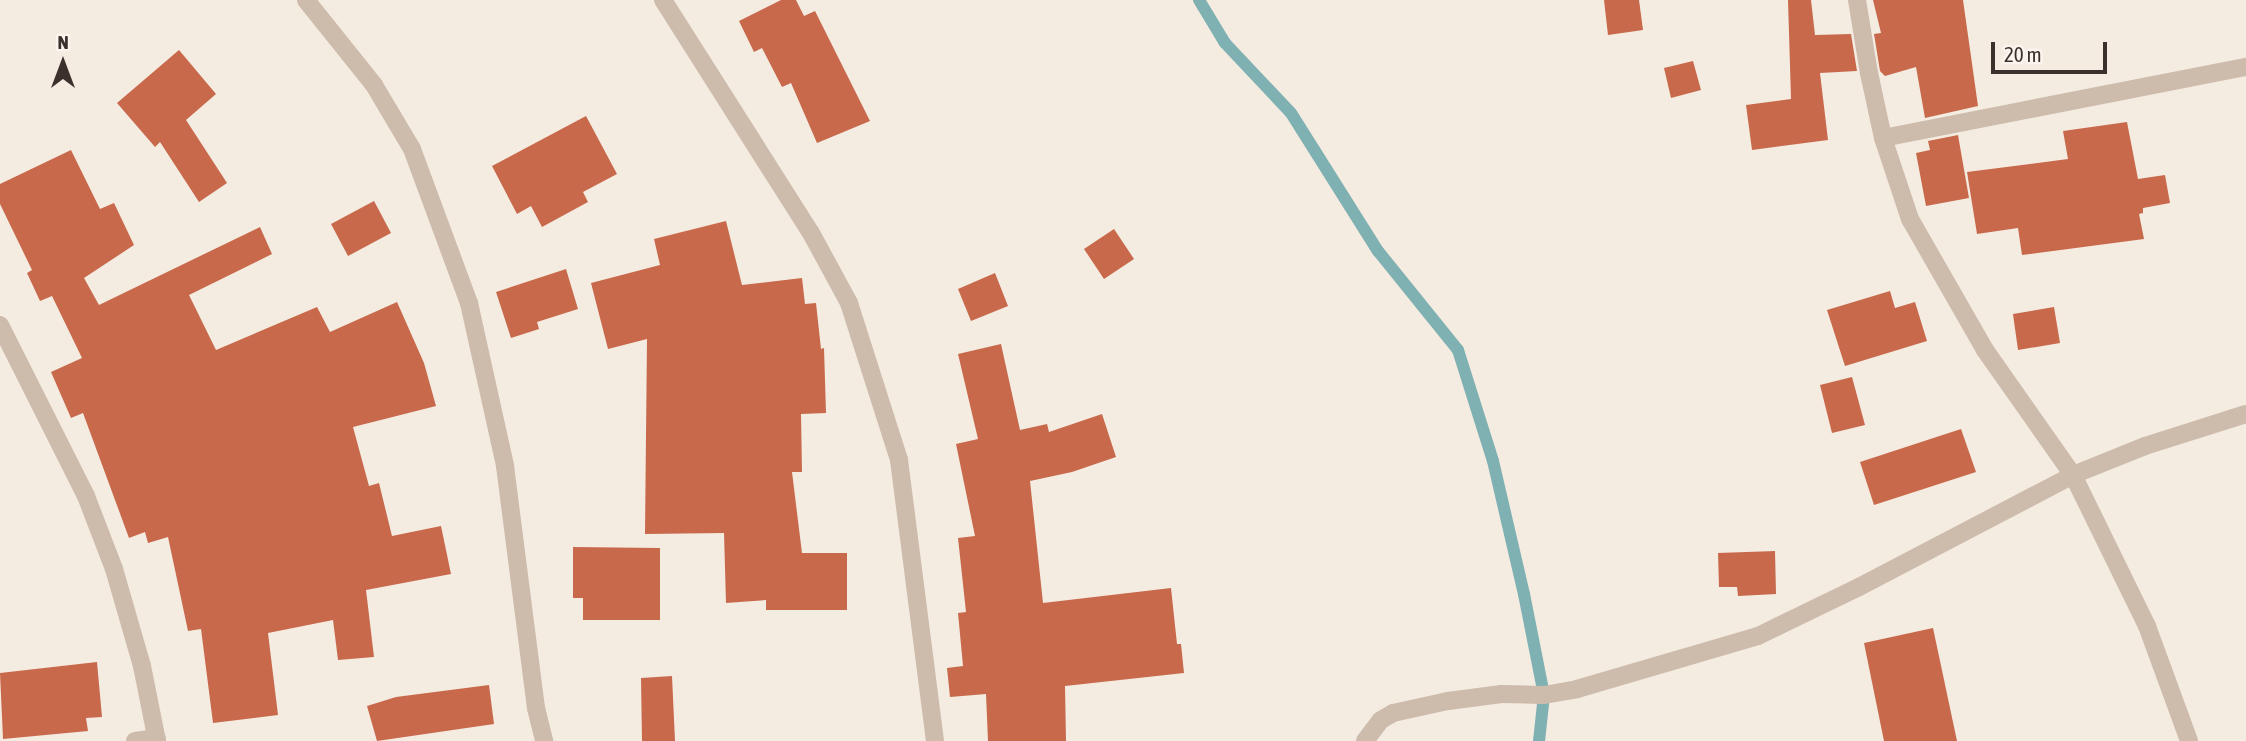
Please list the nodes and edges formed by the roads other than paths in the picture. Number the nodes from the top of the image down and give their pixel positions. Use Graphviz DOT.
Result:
graph roads {
  1 [pos="306,0"];
  2 [pos="663,0"];
  3 [pos="1857,0"];
  4 [pos="2246,67"];
  5 [pos="1884,138"];
  6 [pos="0,325"];
  7 [pos="2246,414"];
  8 [pos="2073,475"];
  9 [pos="157,740"];
  10 [pos="135,741"];
  11 [pos="544,741"];
  12 [pos="935,741"];
  13 [pos="1365,741"];
  14 [pos="2189,741"];
  1 -- 11 [label="street"];
  2 -- 12 [label="street"];
  3 -- 5 [label="street"];
  4 -- 5 [label="street"];
  5 -- 8 [label="street"];
  6 -- 9 [label="street"];
  7 -- 8 [label="street"];
  8 -- 13 [label="street"];
  8 -- 14 [label="street"];
  9 -- 10 [label="street"];
}
